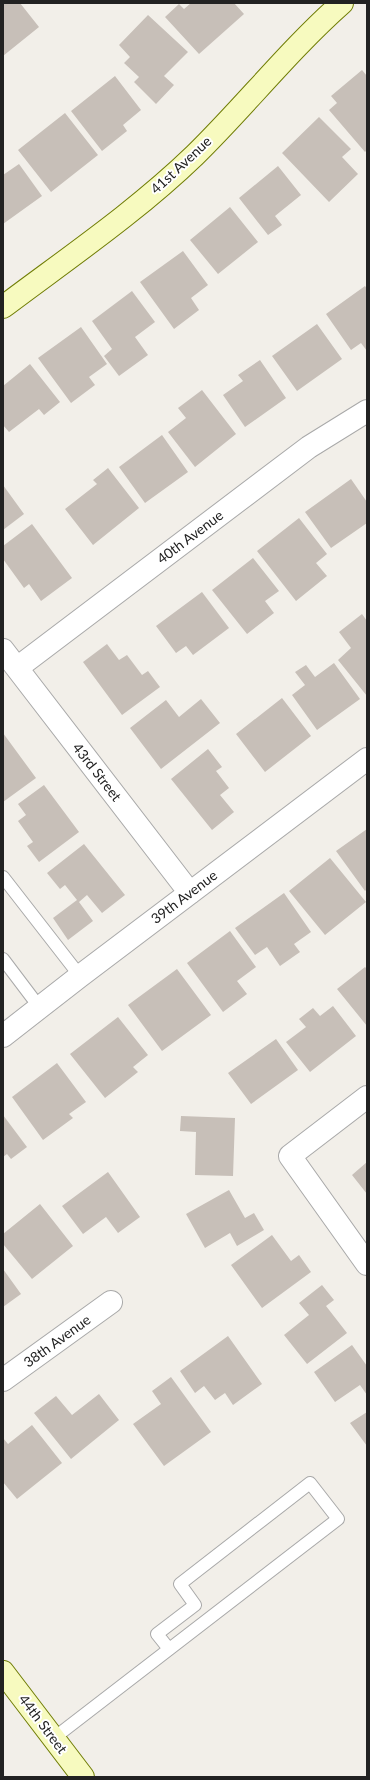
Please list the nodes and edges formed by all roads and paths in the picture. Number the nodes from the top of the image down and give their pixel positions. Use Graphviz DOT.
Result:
graph roads {
  1 [pos="342,3"];
  2 [pos="3,307"];
  3 [pos="367,411"];
  4 [pos="3,650"];
  5 [pos="16,668"];
  6 [pos="367,759"];
  7 [pos="3,877"];
  8 [pos="190,893"];
  9 [pos="3,959"];
  10 [pos="80,976"];
  11 [pos="40,1008"];
  12 [pos="3,1036"];
  13 [pos="367,1097"];
  14 [pos="367,1264"];
  15 [pos="111,1302"];
  16 [pos="3,1380"];
  17 [pos="169,1649"];
  18 [pos="6,1683"];
  19 [pos="54,1738"];
  20 [pos="83,1777"];
  1 -- 2 [label="street, 41st Avenue"];
  3 -- 5 [label="street, 40th Avenue"];
  4 -- 5 [label="street, 43rd Street"];
  5 -- 8 [label="street, 43rd Street"];
  6 -- 8 [label="street, 39th Avenue"];
  7 -- 10 [label="lane"];
  8 -- 10 [label="street, 39th Avenue"];
  9 -- 11 [label="lane"];
  10 -- 11 [label="street, 39th Avenue"];
  11 -- 12 [label="street, 39th Avenue"];
  13 -- 14 [label="street"];
  15 -- 16 [label="street, 38th Avenue"];
  17 -- 17 [label="lane"];
  17 -- 19 [label="lane"];
  18 -- 19 [label="street, 44th Street"];
  19 -- 20 [label="street, 44th Street"];
}
